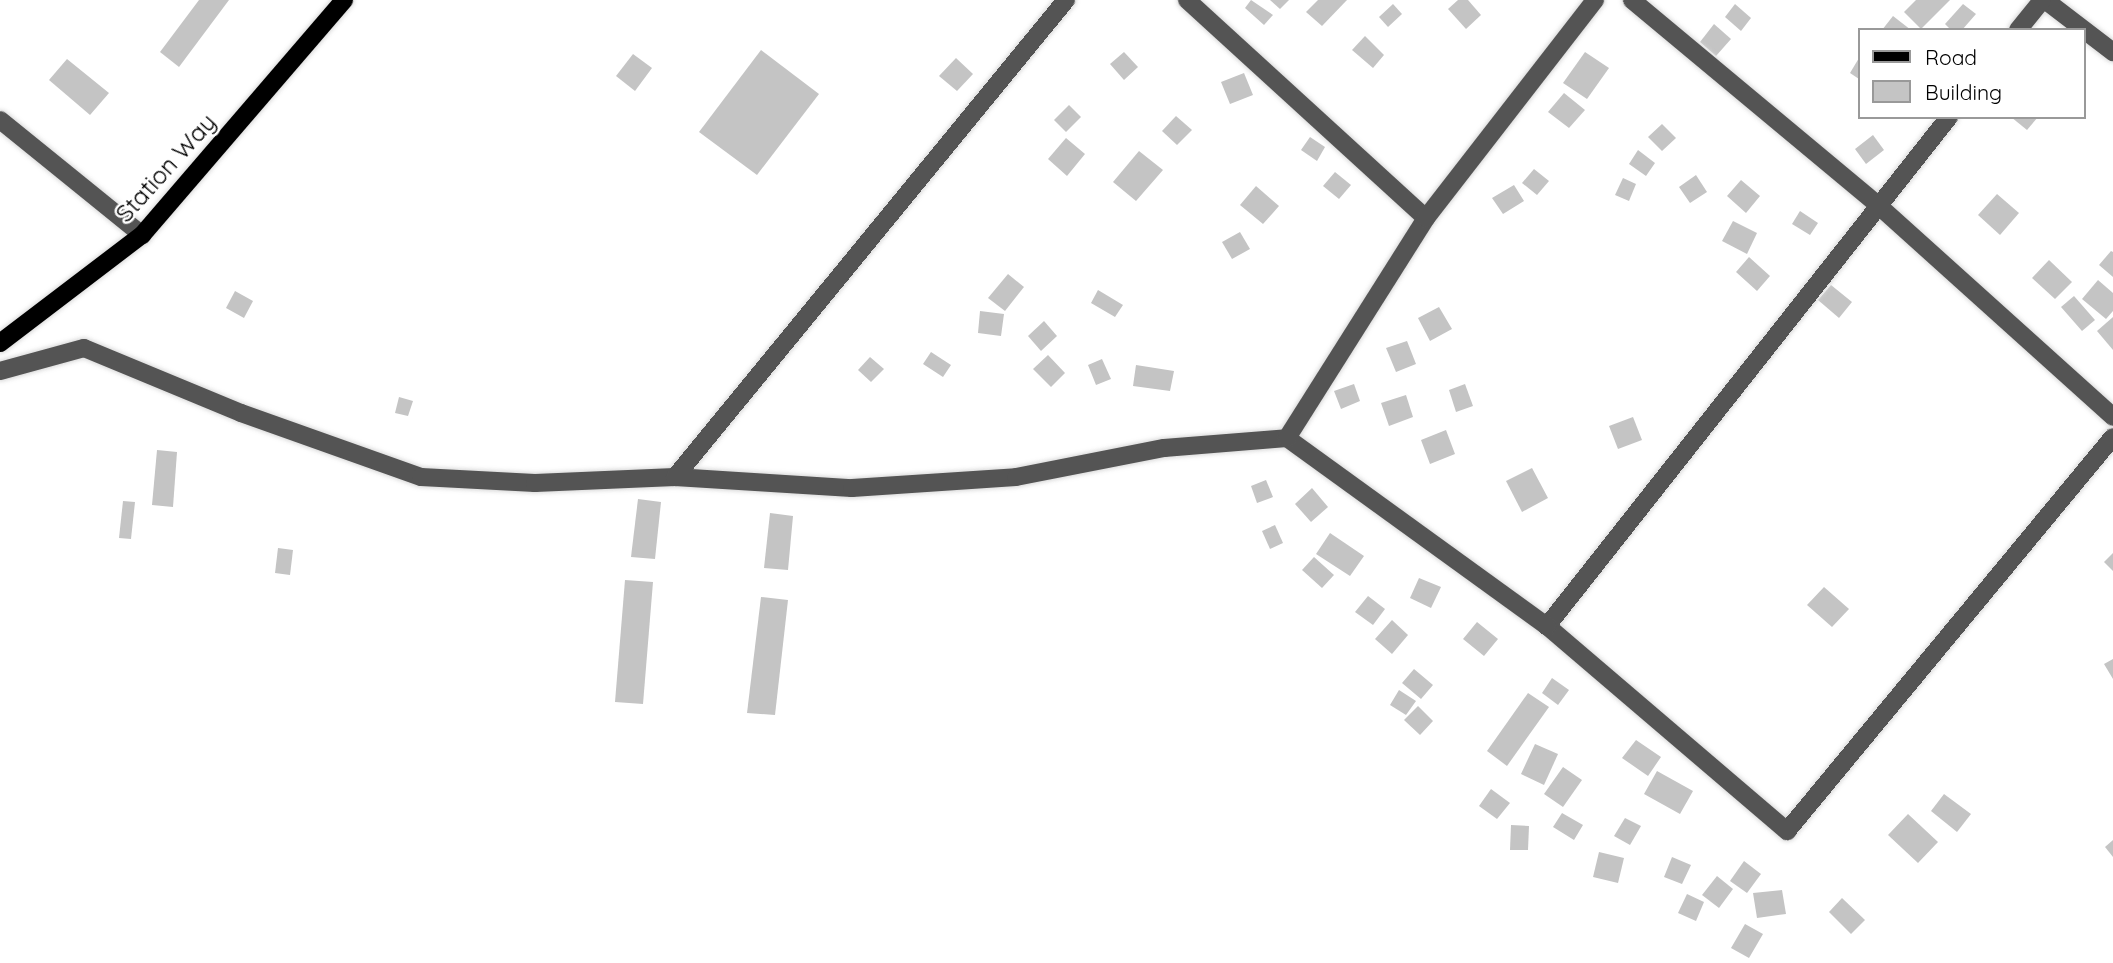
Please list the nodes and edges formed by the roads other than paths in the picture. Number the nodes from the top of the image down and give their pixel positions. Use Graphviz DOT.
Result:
graph roads {
  1 [pos="344,0"];
  2 [pos="1066,0"];
  3 [pos="1187,0"];
  4 [pos="1595,0"];
  5 [pos="1632,0"];
  6 [pos="2043,0"];
  7 [pos="2020,28"];
  8 [pos="2081,28"];
  9 [pos="2085,31"];
  10 [pos="2113,52"];
  11 [pos="1947,119"];
  12 [pos="0,120"];
  13 [pos="1879,206"];
  14 [pos="1426,218"];
  15 [pos="142,235"];
  16 [pos="0,343"];
  17 [pos="0,370"];
  18 [pos="2113,417"];
  19 [pos="2113,437"];
  20 [pos="1287,438"];
  21 [pos="675,477"];
  22 [pos="1548,626"];
  1 -- 15 [label="main road, Station Way"];
  2 -- 21 [label="street"];
  3 -- 14 [label="street"];
  4 -- 14 [label="street"];
  5 -- 13 [label="street"];
  6 -- 7 [label="street"];
  6 -- 8 [label="street"];
  9 -- 10 [label="street"];
  11 -- 13 [label="street"];
  12 -- 15 [label="street"];
  13 -- 18 [label="street"];
  13 -- 22 [label="street"];
  14 -- 20 [label="street"];
  15 -- 16 [label="main road, Station Way"];
  17 -- 21 [label="street"];
  19 -- 22 [label="street"];
  20 -- 21 [label="street"];
  20 -- 22 [label="street"];
}
